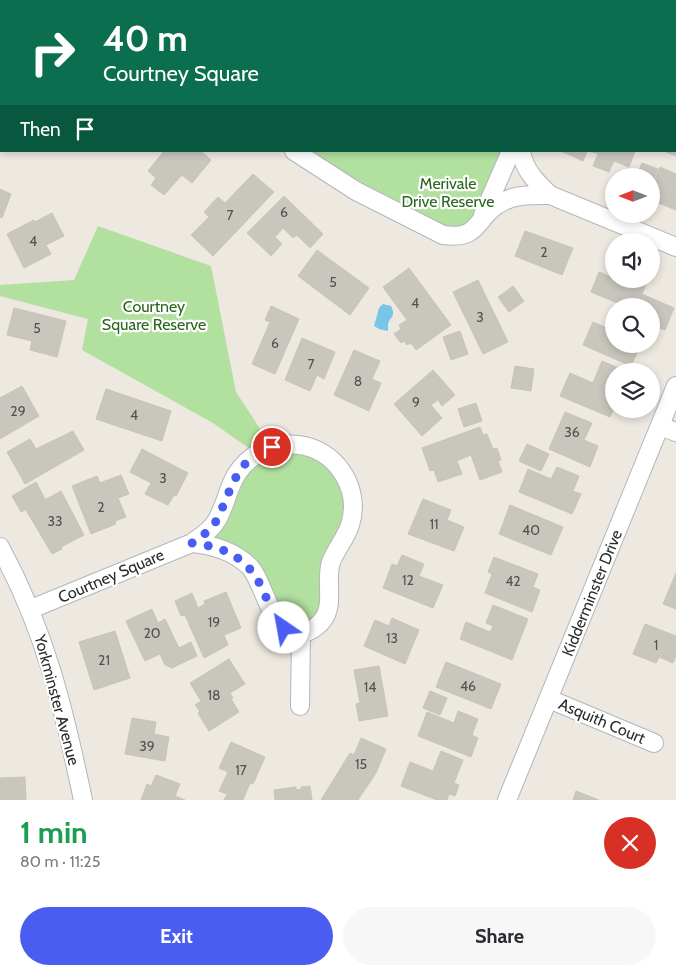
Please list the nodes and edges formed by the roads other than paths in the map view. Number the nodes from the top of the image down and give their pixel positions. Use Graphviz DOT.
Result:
graph roads {
  1 [pos="296,152"];
  2 [pos="511,152"];
  3 [pos="521,152"];
  4 [pos="550,195"];
  5 [pos="479,225"];
  6 [pos="676,247"];
  7 [pos="676,386"];
  8 [pos="668,429"];
  9 [pos="192,543"];
  10 [pos="0,547"];
  11 [pos="31,609"];
  12 [pos="301,633"];
  13 [pos="549,699"];
  14 [pos="300,706"];
  15 [pos="654,743"];
  16 [pos="84,800"];
  17 [pos="507,800"];
  1 -- 5 [label="street"];
  2 -- 5 [label="street"];
  3 -- 4 [label="street"];
  4 -- 5 [label="street"];
  4 -- 6 [label="street"];
  7 -- 8 [label="street, Kidderminster Drive"];
  8 -- 13 [label="street, Kidderminster Drive"];
  9 -- 11 [label="street, Courtney Square"];
  9 -- 12 [label="street"];
  9 -- 12 [label="street, Courtney Square"];
  10 -- 11 [label="street, Yorkminster Avenue"];
  11 -- 16 [label="street, Yorkminster Avenue"];
  12 -- 14 [label="street"];
  13 -- 15 [label="street, Asquith Court"];
  13 -- 17 [label="street, Kidderminster Drive"];
}
